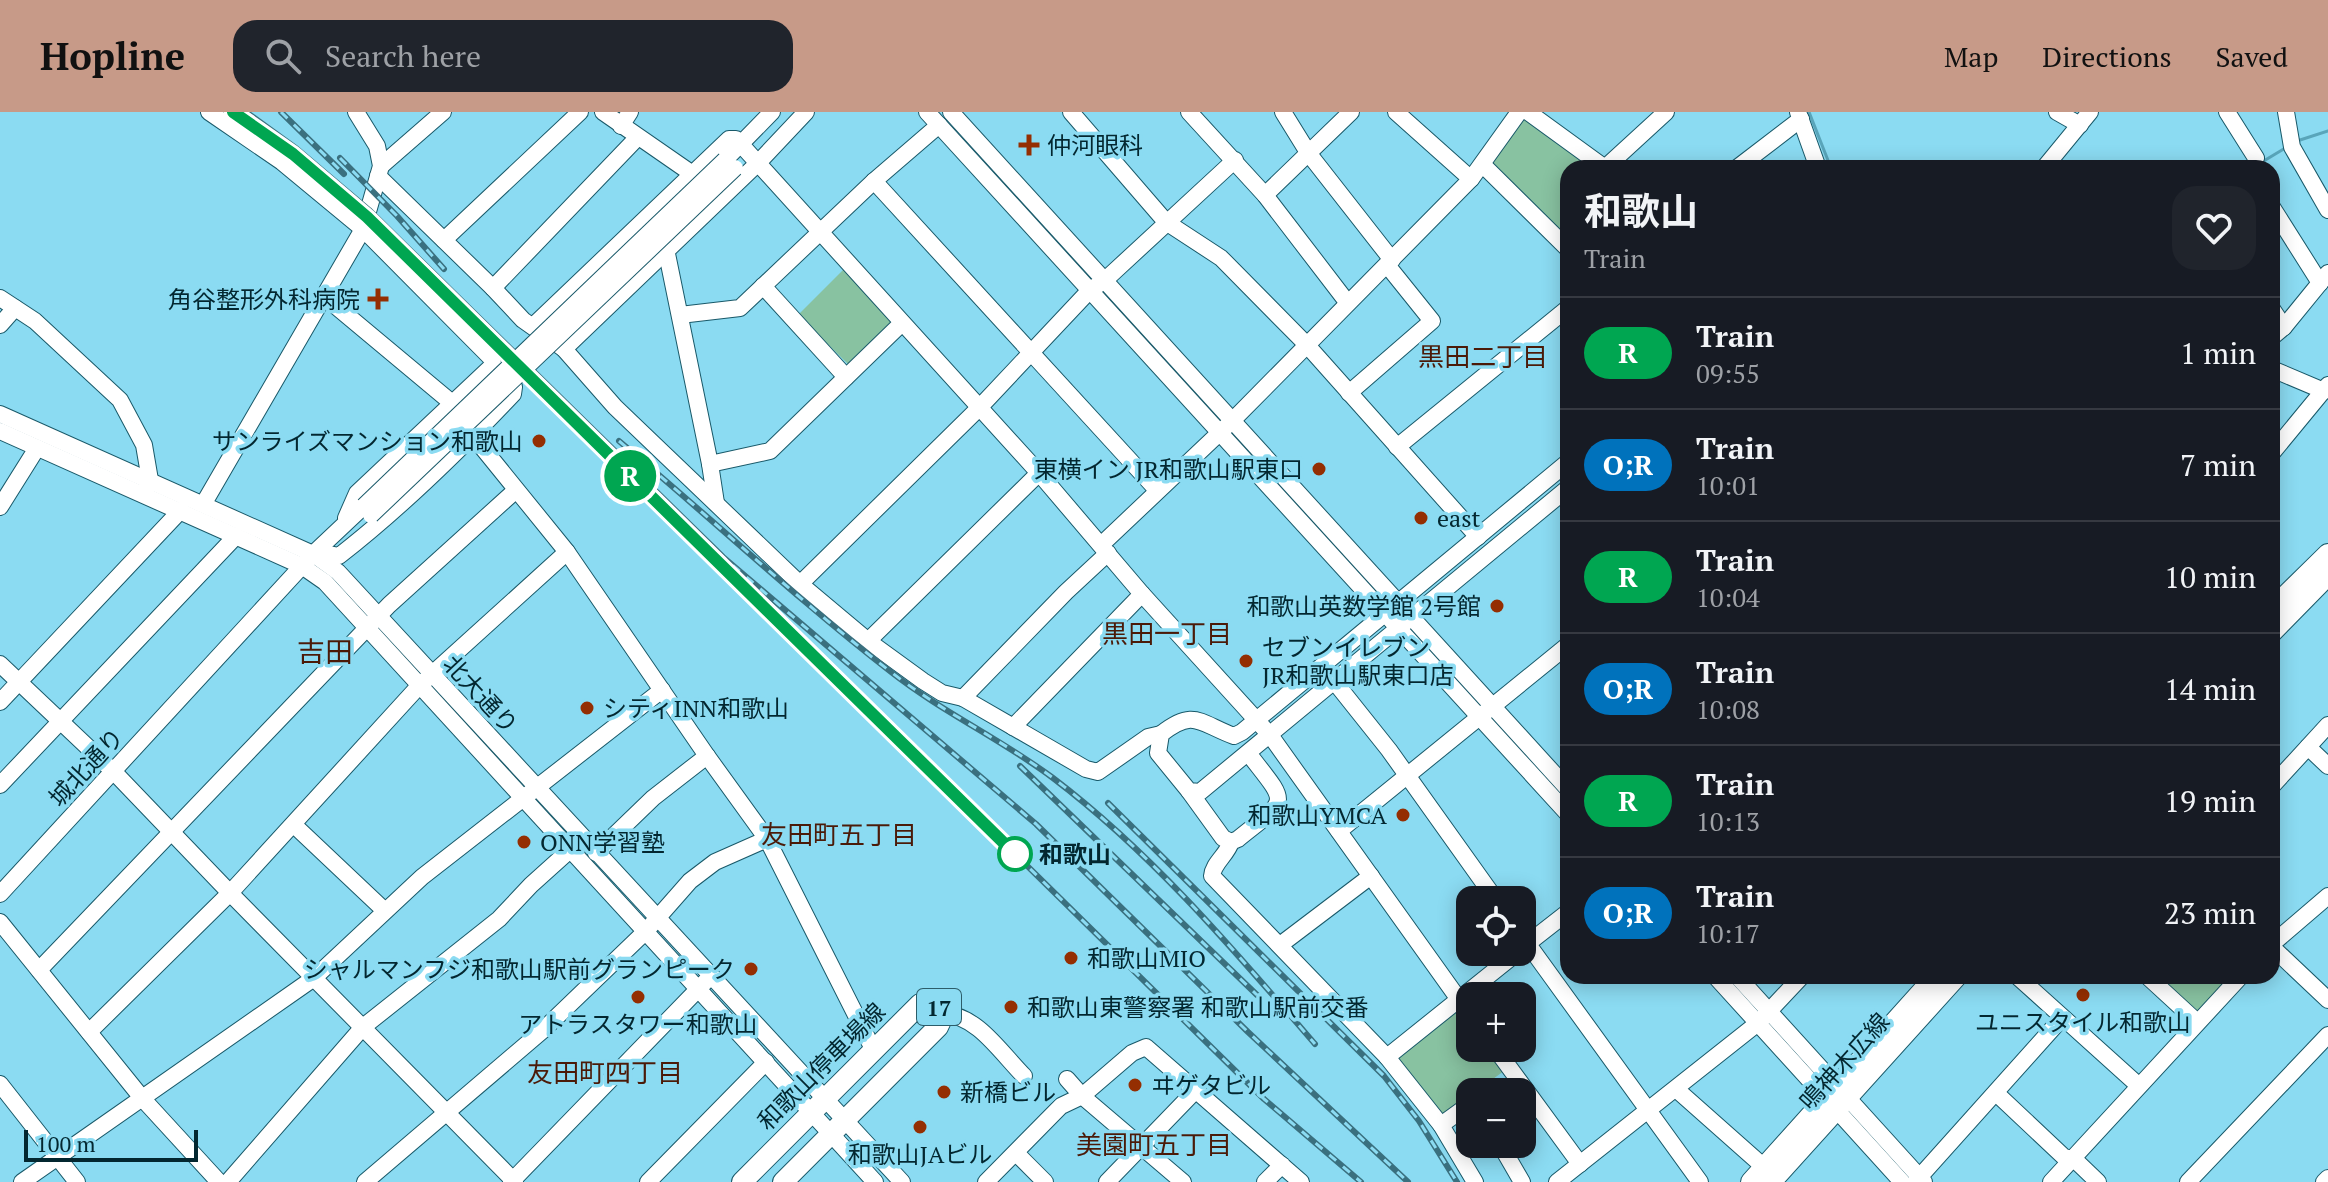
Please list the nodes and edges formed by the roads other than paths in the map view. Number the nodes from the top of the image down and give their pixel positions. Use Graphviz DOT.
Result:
graph roads {
  1 [pos="209,112"];
  2 [pos="356,112"];
  3 [pos="443,112"];
  4 [pos="580,112"];
  5 [pos="603,112"];
  6 [pos="796,112"];
  7 [pos="806,112"];
  8 [pos="927,112"];
  9 [pos="1071,112"];
  10 [pos="1189,112"];
  11 [pos="1283,112"];
  12 [pos="1351,112"];
  13 [pos="1396,112"];
  14 [pos="1519,112"];
  15 [pos="1528,112"];
  16 [pos="1666,112"];
  17 [pos="2057,112"];
  18 [pos="2227,112"];
  19 [pos="2286,112"];
  20 [pos="770,113"];
  21 [pos="954,113"];
  22 [pos="1799,116"];
  23 [pos="626,119"];
  24 [pos="2085,119"];
  25 [pos="939,125"];
  26 [pos="638,137"];
  27 [pos="749,154"];
  28 [pos="1309,154"];
  29 [pos="2256,158"];
  30 [pos="1235,160"];
  31 [pos="1594,160"];
  32 [pos="1614,160"];
  33 [pos="1747,160"];
  34 [pos="1815,160"];
  35 [pos="2051,160"];
  36 [pos="730,164"];
  37 [pos="1483,165"];
  38 [pos="379,171"];
  39 [pos="691,173"];
  40 [pos="1471,179"];
  41 [pos="874,181"];
  42 [pos="1265,195"];
  43 [pos="2328,210"];
  44 [pos="2280,218"];
  45 [pos="1166,222"];
  46 [pos="363,229"];
  47 [pos="820,233"];
  48 [pos="444,240"];
  49 [pos="1560,240"];
  50 [pos="666,249"];
  51 [pos="1390,262"];
  52 [pos="2324,278"];
  53 [pos="763,286"];
  54 [pos="1097,286"];
  55 [pos="493,288"];
  56 [pos="325,297"];
  57 [pos="0,298"];
  58 [pos="1347,302"];
  59 [pos="15,308"];
  60 [pos="680,315"];
  61 [pos="1560,315"];
  62 [pos="902,323"];
  63 [pos="0,325"];
  64 [pos="533,326"];
  65 [pos="2280,330"];
  66 [pos="1306,344"];
  67 [pos="558,345"];
  68 [pos="1031,351"];
  69 [pos="493,365"];
  70 [pos="2280,372"];
  71 [pos="846,377"];
  72 [pos="2327,387"];
  73 [pos="1349,393"];
  74 [pos="452,403"];
  75 [pos="979,408"];
  76 [pos="0,414"];
  77 [pos="1226,427"];
  78 [pos="0,431"];
  79 [pos="473,436"];
  80 [pos="2280,443"];
  81 [pos="1397,447"];
  82 [pos="37,448"];
  83 [pos="710,464"];
  84 [pos="1560,469"];
  85 [pos="1039,473"];
  86 [pos="147,487"];
  87 [pos="516,490"];
  88 [pos="1157,490"];
  89 [pos="1560,496"];
  90 [pos="204,503"];
  91 [pos="716,503"];
  92 [pos="0,507"];
  93 [pos="181,510"];
  94 [pos="368,511"];
  95 [pos="342,526"];
  96 [pos="236,536"];
  97 [pos="1478,537"];
  98 [pos="1104,549"];
  99 [pos="567,552"];
  100 [pos="315,561"];
  101 [pos="2326,569"];
  102 [pos="800,584"];
  103 [pos="1142,594"];
  104 [pos="2280,604"];
  105 [pos="1392,608"];
  106 [pos="372,622"];
  107 [pos="1405,622"];
  108 [pos="868,641"];
  109 [pos="1560,652"];
  110 [pos="0,664"];
  111 [pos="424,680"];
  112 [pos="1334,681"];
  113 [pos="19,682"];
  114 [pos="662,690"];
  115 [pos="963,698"];
  116 [pos="0,702"];
  117 [pos="1493,706"];
  118 [pos="1479,717"];
  119 [pos="1257,720"];
  120 [pos="60,721"];
  121 [pos="2328,725"];
  122 [pos="1013,727"];
  123 [pos="1161,734"];
  124 [pos="1270,735"];
  125 [pos="2308,747"];
  126 [pos="1248,753"];
  127 [pos="707,756"];
  128 [pos="2328,766"];
  129 [pos="114,772"];
  130 [pos="1407,777"];
  131 [pos="2280,777"];
  132 [pos="1560,780"];
  133 [pos="0,785"];
  134 [pos="1189,791"];
  135 [pos="530,794"];
  136 [pos="1560,805"];
  137 [pos="294,825"];
  138 [pos="171,831"];
  139 [pos="1339,831"];
  140 [pos="767,839"];
  141 [pos="1231,842"];
  142 [pos="571,849"];
  143 [pos="596,853"];
  144 [pos="1371,876"];
  145 [pos="1486,886"];
  146 [pos="230,893"];
  147 [pos="0,894"];
  148 [pos="2328,896"];
  149 [pos="384,910"];
  150 [pos="1560,918"];
  151 [pos="0,922"];
  152 [pos="651,925"];
  153 [pos="1536,935"];
  154 [pos="2280,939"];
  155 [pos="1280,945"];
  156 [pos="2280,954"];
  157 [pos="1536,963"];
  158 [pos="1498,966"];
  159 [pos="39,970"];
  160 [pos="314,978"];
  161 [pos="704,982"];
  162 [pos="1480,982"];
  163 [pos="1725,984"];
  164 [pos="1742,984"];
  165 [pos="1795,984"];
  166 [pos="1929,984"];
  167 [pos="1949,984"];
  168 [pos="2026,984"];
  169 [pos="2156,984"];
  170 [pos="2233,984"];
  171 [pos="1456,996"];
  172 [pos="2328,1000"];
  173 [pos="1456,1002"];
  174 [pos="944,1014"];
  175 [pos="1764,1017"];
  176 [pos="2062,1018"];
  177 [pos="2197,1022"];
  178 [pos="363,1027"];
  179 [pos="89,1032"];
  180 [pos="2328,1035"];
  181 [pos="873,1049"];
  182 [pos="1387,1057"];
  183 [pos="766,1062"];
  184 [pos="1505,1062"];
  185 [pos="1024,1076"];
  186 [pos="1067,1079"];
  187 [pos="0,1084"];
  188 [pos="2138,1085"];
  189 [pos="1676,1089"];
  190 [pos="1195,1091"];
  191 [pos="1996,1093"];
  192 [pos="1082,1096"];
  193 [pos="1836,1097"];
  194 [pos="142,1098"];
  195 [pos="818,1105"];
  196 [pos="1649,1110"];
  197 [pos="445,1112"];
  198 [pos="1456,1114"];
  199 [pos="1441,1125"];
  200 [pos="838,1126"];
  201 [pos="1142,1146"];
  202 [pos="1016,1153"];
  203 [pos="58,1157"];
  204 [pos="1508,1158"];
  205 [pos="2074,1159"];
  206 [pos="1580,1164"];
  207 [pos="1282,1165"];
  208 [pos="1769,1178"];
  209 [pos="1919,1180"];
  210 [pos="513,1181"];
  211 [pos="22,1182"];
  212 [pos="77,1182"];
  213 [pos="219,1182"];
  214 [pos="228,1182"];
  215 [pos="365,1182"];
  216 [pos="648,1182"];
  217 [pos="742,1182"];
  218 [pos="783,1182"];
  219 [pos="875,1182"];
  220 [pos="902,1182"];
  221 [pos="986,1182"];
  222 [pos="1045,1182"];
  223 [pos="1107,1182"];
  224 [pos="1183,1182"];
  225 [pos="1265,1182"];
  226 [pos="1301,1182"];
  227 [pos="1475,1182"];
  228 [pos="1522,1182"];
  229 [pos="1557,1182"];
  230 [pos="1700,1182"];
  231 [pos="1902,1182"];
  232 [pos="2051,1182"];
  233 [pos="2098,1182"];
  234 [pos="2188,1182"];
  1 -- 46 [label="street"];
  2 -- 38 [label="street"];
  3 -- 38 [label="street"];
  4 -- 48 [label="street"];
  5 -- 23 [label="street"];
  6 -- 27 [label="street"];
  7 -- 27 [label="street"];
  8 -- 25 [label="street"];
  9 -- 45 [label="street"];
  10 -- 30 [label="street"];
  11 -- 28 [label="street"];
  12 -- 28 [label="street"];
  13 -- 40 [label="street"];
  14 -- 37 [label="street"];
  15 -- 31 [label="street"];
  16 -- 32 [label="street"];
  17 -- 24 [label="street"];
  18 -- 29 [label="street"];
  19 -- 43 [label="street"];
  20 -- 27 [label="street"];
  21 -- 54 [label="street"];
  22 -- 33 [label="street"];
  22 -- 34 [label="street"];
  23 -- 26 [label="street"];
  24 -- 35 [label="street"];
  25 -- 41 [label="street"];
  25 -- 54 [label="street"];
  26 -- 39 [label="street"];
  26 -- 55 [label="street"];
  27 -- 36 [label="street"];
  27 -- 39 [label="street"];
  27 -- 47 [label="street"];
  27 -- 50 [label="street"];
  28 -- 42 [label="street"];
  28 -- 51 [label="street"];
  30 -- 42 [label="street"];
  30 -- 45 [label="street"];
  36 -- 67 [label="street, bridge"];
  36 -- 94 [label="street, bridge"];
  37 -- 40 [label="street"];
  37 -- 49 [label="street"];
  38 -- 46 [label="street"];
  38 -- 48 [label="street"];
  39 -- 64 [label="street"];
  40 -- 51 [label="street"];
  41 -- 47 [label="street"];
  41 -- 68 [label="street"];
  42 -- 58 [label="street"];
  44 -- 52 [label="street"];
  45 -- 54 [label="street"];
  45 -- 66 [label="street"];
  46 -- 56 [label="street"];
  46 -- 69 [label="street"];
  47 -- 53 [label="street"];
  47 -- 62 [label="street"];
  48 -- 55 [label="street"];
  50 -- 60 [label="street"];
  50 -- 67 [label="street"];
  51 -- 58 [label="street"];
  51 -- 73 [label="street"];
  52 -- 65 [label="street"];
  53 -- 60 [label="street"];
  53 -- 71 [label="street"];
  54 -- 68 [label="street"];
  54 -- 77 [label="street"];
  55 -- 64 [label="street"];
  56 -- 74 [label="street"];
  56 -- 90 [label="street"];
  57 -- 59 [label="street"];
  58 -- 66 [label="street"];
  59 -- 63 [label="street"];
  59 -- 86 [label="street"];
  60 -- 83 [label="street"];
  61 -- 81 [label="street"];
  62 -- 71 [label="street"];
  62 -- 75 [label="street"];
  64 -- 67 [label="street"];
  66 -- 73 [label="street"];
  66 -- 77 [label="street"];
  67 -- 91 [label="street"];
  67 -- 94 [label="street, bridge"];
  68 -- 75 [label="street"];
  68 -- 88 [label="street"];
  69 -- 74 [label="street"];
  69 -- 79 [label="street"];
  70 -- 72 [label="street"];
  71 -- 83 [label="street"];
  72 -- 80 [label="street"];
  73 -- 81 [label="street"];
  74 -- 79 [label="street"];
  74 -- 95 [label="street"];
  75 -- 85 [label="street"];
  75 -- 102 [label="street"];
  76 -- 86 [label="street, 北大通り"];
  77 -- 88 [label="street"];
  77 -- 105 [label="street"];
  78 -- 82 [label="street, 北大通り"];
  79 -- 87 [label="street"];
  79 -- 100 [label="street"];
  81 -- 97 [label="street"];
  82 -- 86 [label="street, 北大通り"];
  82 -- 92 [label="street"];
  83 -- 91 [label="street"];
  84 -- 97 [label="street"];
  85 -- 98 [label="street"];
  85 -- 108 [label="street"];
  86 -- 90 [label="street, 北大通り"];
  86 -- 93 [label="street, 北大通り"];
  87 -- 99 [label="street"];
  87 -- 106 [label="street"];
  88 -- 98 [label="street"];
  89 -- 107 [label="street"];
  90 -- 100 [label="street, 北大通り"];
  91 -- 102 [label="street"];
  93 -- 96 [label="street, 北大通り"];
  93 -- 113 [label="street"];
  94 -- 95 [label="street"];
  94 -- 100 [label="street"];
  95 -- 100 [label="street"];
  96 -- 100 [label="street, 北大通り"];
  96 -- 120 [label="street"];
  97 -- 105 [label="street"];
  98 -- 103 [label="street"];
  98 -- 115 [label="street"];
  99 -- 111 [label="street"];
  99 -- 114 [label="street"];
  100 -- 106 [label="street, 北大通り"];
  100 -- 129 [label="street, 城北通り"];
  101 -- 104 [label="main road"];
  102 -- 108 [label="street"];
  103 -- 119 [label="street"];
  103 -- 122 [label="street"];
  105 -- 107 [label="street"];
  105 -- 119 [label="street"];
  106 -- 111 [label="street, 北大通り"];
  106 -- 138 [label="street"];
  107 -- 112 [label="street"];
  107 -- 117 [label="street"];
  107 -- 118 [label="street"];
  108 -- 115 [label="street"];
  109 -- 117 [label="street"];
  110 -- 113 [label="street"];
  111 -- 135 [label="street, 北大通り"];
  111 -- 137 [label="street"];
  112 -- 124 [label="street"];
  112 -- 130 [label="street"];
  113 -- 116 [label="street"];
  113 -- 120 [label="street"];
  114 -- 127 [label="street"];
  114 -- 135 [label="street"];
  115 -- 122 [label="street"];
  117 -- 118 [label="street"];
  117 -- 132 [label="street"];
  118 -- 130 [label="street"];
  118 -- 136 [label="street"];
  119 -- 123 [label="street"];
  119 -- 124 [label="street"];
  120 -- 129 [label="street"];
  120 -- 133 [label="street"];
  121 -- 125 [label="street"];
  122 -- 123 [label="street"];
  123 -- 134 [label="street"];
  124 -- 126 [label="street"];
  124 -- 139 [label="street"];
  125 -- 128 [label="street"];
  125 -- 131 [label="street"];
  126 -- 134 [label="street"];
  126 -- 141 [label="street"];
  127 -- 140 [label="street"];
  127 -- 143 [label="street"];
  129 -- 138 [label="street"];
  129 -- 147 [label="street, 城北通り"];
  130 -- 139 [label="street"];
  130 -- 145 [label="street"];
  134 -- 141 [label="street"];
  135 -- 142 [label="street, 北大通り"];
  135 -- 143 [label="street, 北大通り"];
  135 -- 149 [label="street"];
  137 -- 146 [label="street"];
  137 -- 149 [label="street"];
  138 -- 146 [label="street"];
  138 -- 159 [label="street"];
  139 -- 144 [label="street"];
  140 -- 152 [label="street"];
  140 -- 181 [label="street"];
  141 -- 155 [label="street"];
  142 -- 152 [label="street, 北大通り"];
  142 -- 178 [label="street"];
  143 -- 152 [label="street, 北大通り"];
  144 -- 155 [label="street"];
  144 -- 171 [label="street"];
  146 -- 160 [label="street"];
  146 -- 179 [label="street"];
  148 -- 154 [label="street"];
  149 -- 160 [label="street"];
  150 -- 153 [label="street"];
  151 -- 159 [label="street"];
  152 -- 161 [label="street, 北大通り"];
  152 -- 197 [label="street"];
  155 -- 182 [label="street"];
  156 -- 172 [label="street"];
  157 -- 196 [label="street"];
  158 -- 162 [label="street"];
  159 -- 179 [label="street"];
  160 -- 178 [label="street"];
  160 -- 194 [label="street"];
  161 -- 183 [label="street, 北大通り"];
  161 -- 195 [label="street, 北大通り"];
  161 -- 210 [label="street"];
  163 -- 175 [label="street"];
  164 -- 175 [label="street"];
  165 -- 175 [label="street"];
  166 -- 193 [label="main road, 鳴神木広線"];
  167 -- 193 [label="main road, 鳴神木広線"];
  168 -- 176 [label="street"];
  169 -- 177 [label="street"];
  170 -- 177 [label="street"];
  173 -- 182 [label="street"];
  174 -- 181 [label="main road, 和歌山停車場線 / 17"];
  174 -- 185 [label="street"];
  174 -- 200 [label="main road, 17"];
  175 -- 189 [label="street"];
  175 -- 193 [label="street"];
  176 -- 188 [label="street"];
  176 -- 191 [label="street"];
  177 -- 188 [label="street"];
  178 -- 197 [label="street"];
  178 -- 214 [label="street"];
  179 -- 194 [label="street"];
  180 -- 234 [label="street"];
  181 -- 195 [label="main road, 和歌山停車場線 / 17"];
  182 -- 199 [label="street"];
  183 -- 195 [label="street, 北大通り"];
  183 -- 216 [label="street"];
  184 -- 206 [label="street"];
  186 -- 192 [label="street"];
  187 -- 203 [label="street"];
  188 -- 205 [label="street"];
  189 -- 196 [label="street"];
  189 -- 208 [label="street"];
  190 -- 192 [label="street"];
  190 -- 201 [label="street"];
  190 -- 207 [label="street"];
  191 -- 205 [label="street"];
  191 -- 209 [label="street"];
  192 -- 201 [label="street"];
  192 -- 202 [label="street"];
  193 -- 208 [label="main road, 鳴神木広線"];
  193 -- 209 [label="street"];
  193 -- 231 [label="street"];
  194 -- 203 [label="street"];
  194 -- 213 [label="street"];
  195 -- 200 [label="street, 北大通り"];
  195 -- 217 [label="main road, 和歌山停車場線 / 17"];
  196 -- 206 [label="street"];
  196 -- 230 [label="street"];
  197 -- 210 [label="street"];
  197 -- 215 [label="street"];
  198 -- 199 [label="street"];
  199 -- 227 [label="street"];
  200 -- 218 [label="main road, 17"];
  200 -- 219 [label="street"];
  200 -- 220 [label="street"];
  201 -- 223 [label="street"];
  201 -- 224 [label="street"];
  202 -- 221 [label="street"];
  202 -- 222 [label="street"];
  203 -- 211 [label="street"];
  203 -- 212 [label="street"];
  204 -- 228 [label="street"];
  205 -- 232 [label="street"];
  205 -- 233 [label="street"];
  206 -- 229 [label="street"];
  207 -- 225 [label="street"];
  207 -- 226 [label="street"];
}
